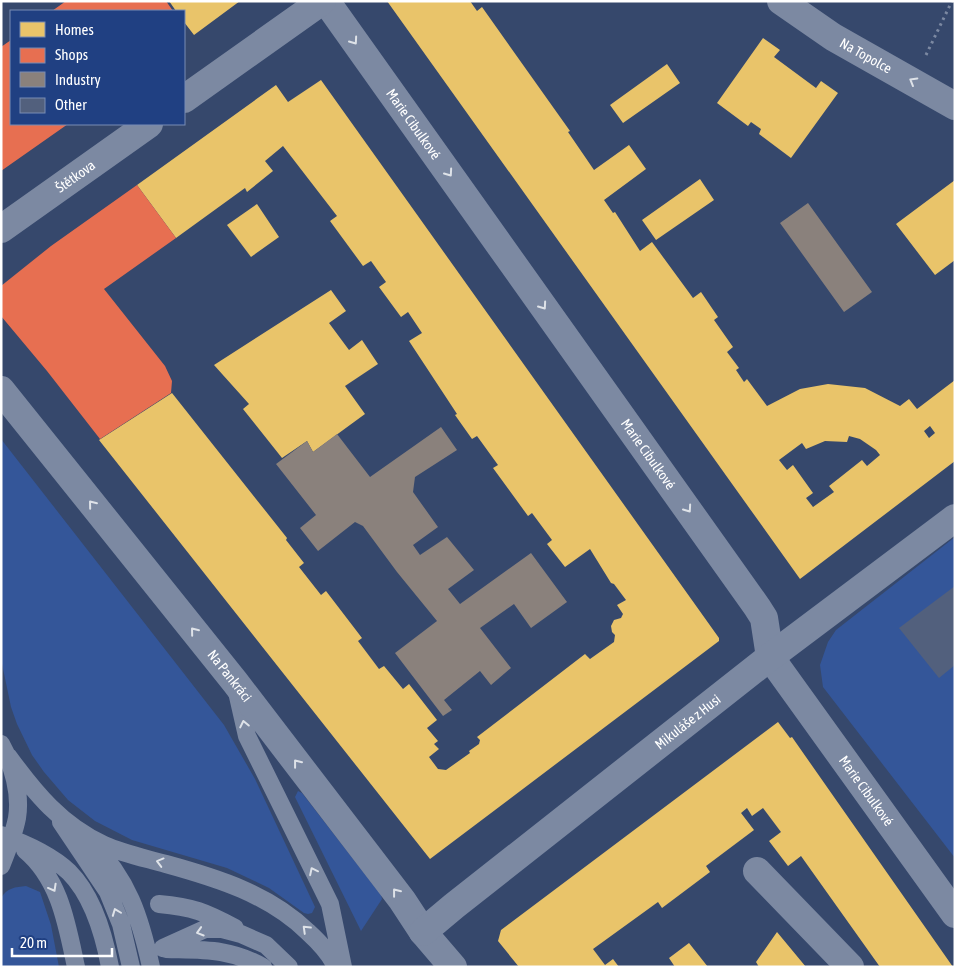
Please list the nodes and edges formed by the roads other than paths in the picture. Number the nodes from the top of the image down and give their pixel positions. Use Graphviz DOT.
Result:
graph roads {
  1 [pos="322,1"];
  2 [pos="326,1"];
  3 [pos="781,1"];
  4 [pos="185,98"];
  5 [pos="955,106"];
  6 [pos="148,125"];
  7 [pos="1,229"];
  8 [pos="1,390"];
  9 [pos="955,518"];
  10 [pos="770,656"];
  11 [pos="235,682"];
  12 [pos="5,750"];
  13 [pos="54,812"];
  14 [pos="80,831"];
  15 [pos="6,837"];
  16 [pos="1,866"];
  17 [pos="757,872"];
  18 [pos="159,904"];
  19 [pos="955,914"];
  20 [pos="424,932"];
  21 [pos="266,945"];
  22 [pos="76,967"];
  23 [pos="110,967"];
  24 [pos="131,967"];
  25 [pos="151,967"];
  26 [pos="263,967"];
  27 [pos="289,967"];
  28 [pos="336,967"];
  29 [pos="343,967"];
  30 [pos="452,967"];
  31 [pos="850,967"];
  1 -- 4 [label="street"];
  2 -- 10 [label="street, Marie Cibulkové, one-way"];
  5 -- 3 [label="street, Na Topolce, one-way"];
  6 -- 7 [label="street, Štětkova"];
  11 -- 8 [label="street, Na Pankráci, one-way"];
  9 -- 10 [label="street, Mikuláše z Husi"];
  10 -- 19 [label="street, Marie Cibulkové"];
  10 -- 20 [label="street, Mikuláše z Husi"];
  20 -- 11 [label="street, Na Pankráci, one-way"];
  29 -- 11 [label="lane, one-way"];
  12 -- 13 [label="lane"];
  12 -- 15 [label="lane"];
  13 -- 14 [label="lane"];
  24 -- 13 [label="lane, one-way"];
  14 -- 25 [label="lane"];
  28 -- 14 [label="lane, one-way"];
  15 -- 16 [label="lane"];
  15 -- 22 [label="lane, one-way"];
  15 -- 23 [label="lane"];
  17 -- 31 [label="street"];
  18 -- 21 [label="lane"];
  20 -- 30 [label="street, Na Pankráci"];
  21 -- 26 [label="lane, one-way"];
  21 -- 27 [label="lane"];
}
